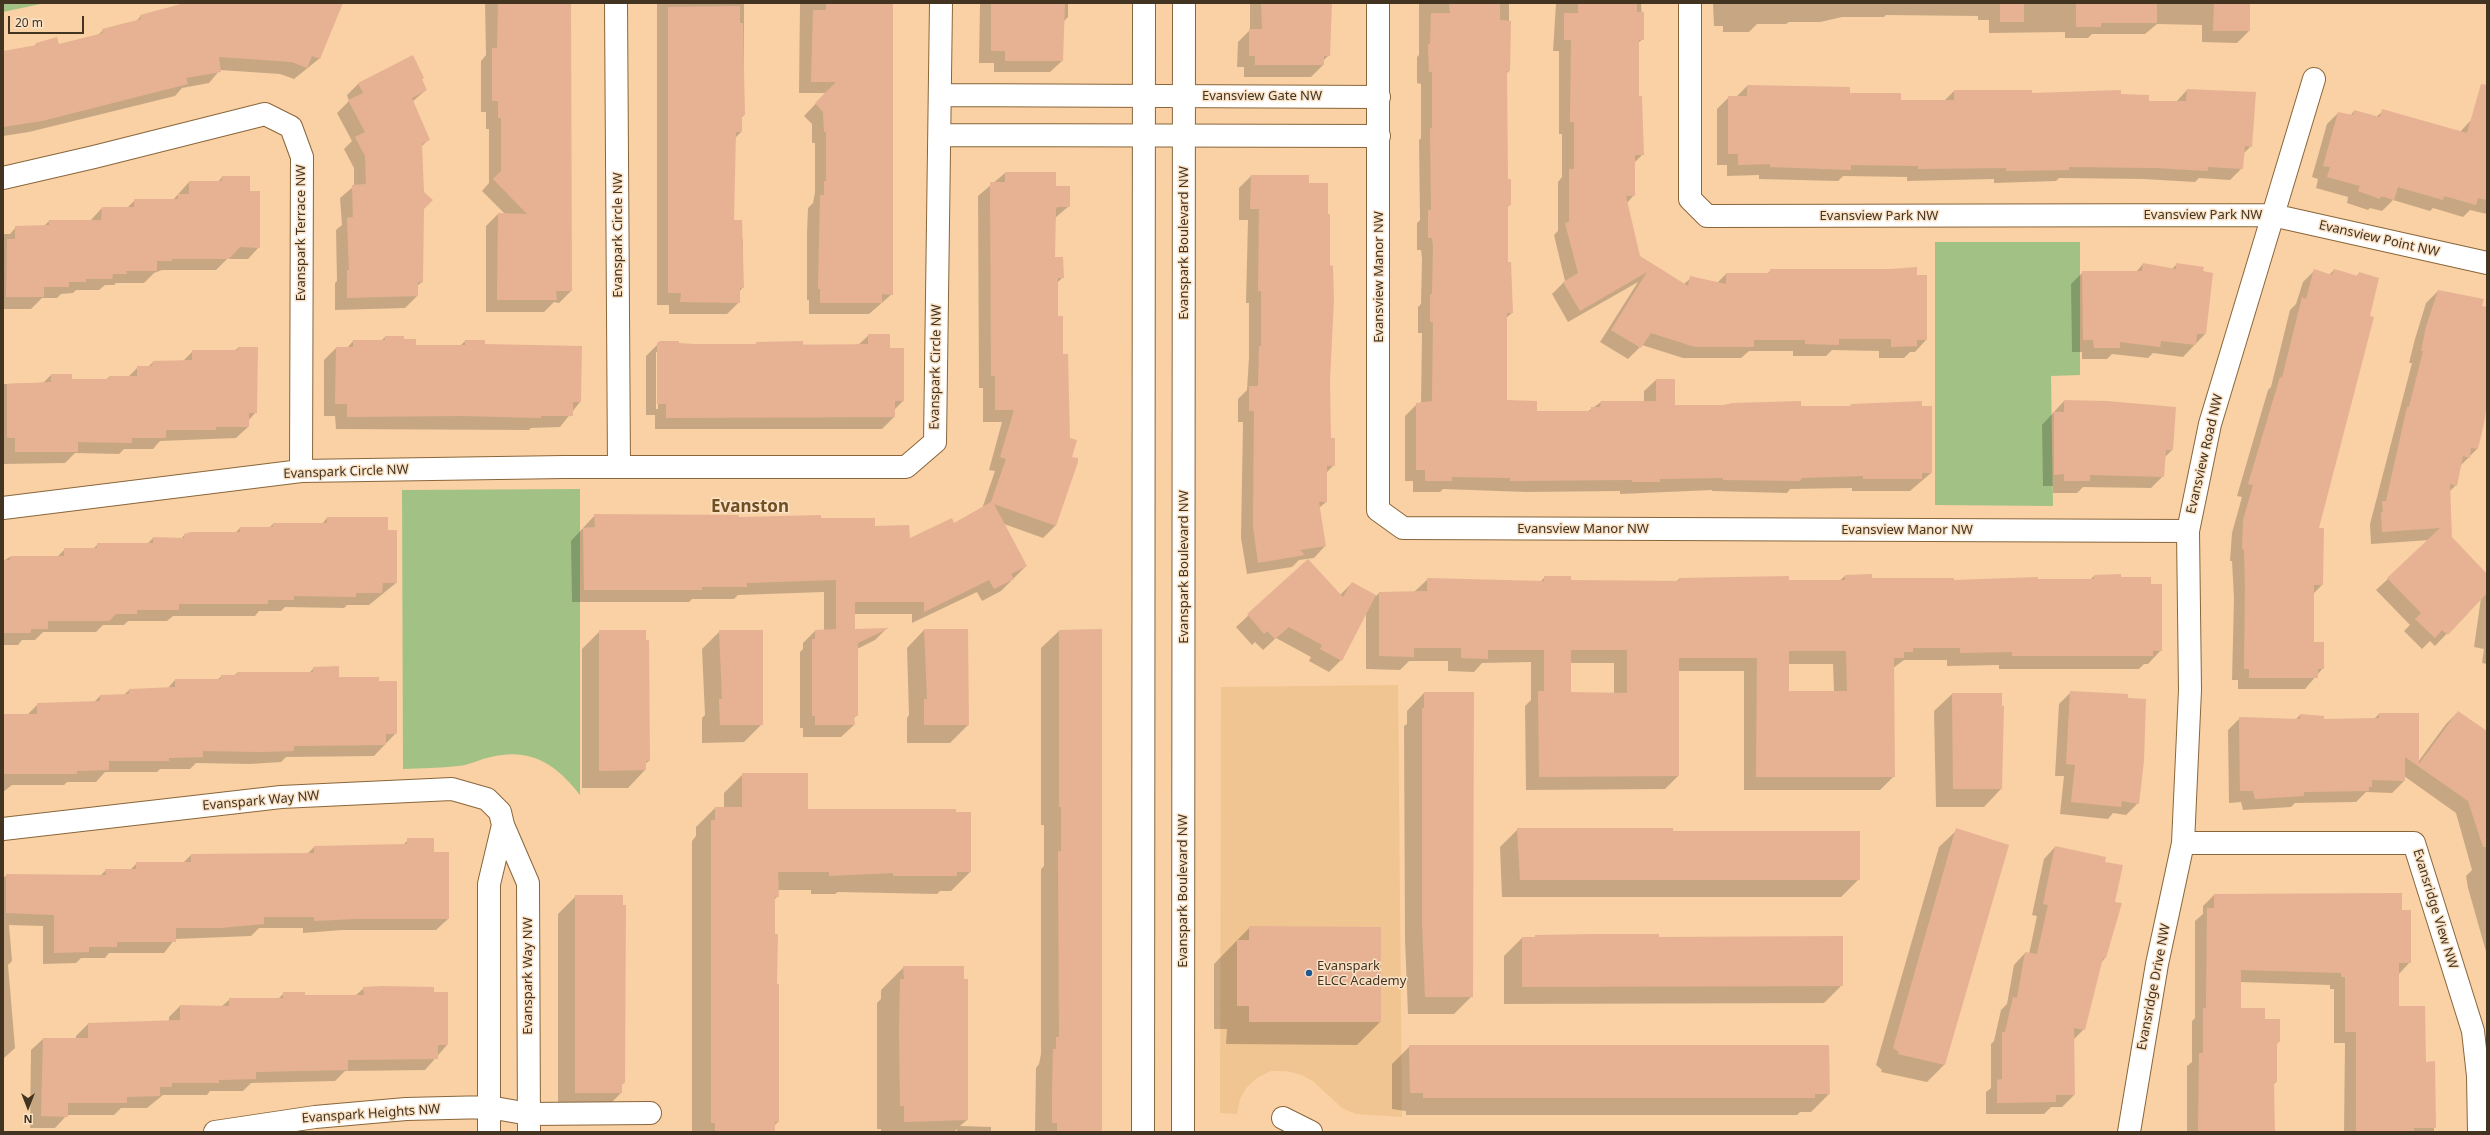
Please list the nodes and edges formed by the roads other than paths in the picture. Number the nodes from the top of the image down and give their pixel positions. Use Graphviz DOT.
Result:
graph roads {
  1 [pos="616,3"];
  2 [pos="941,3"];
  3 [pos="1144,3"];
  4 [pos="1184,3"];
  5 [pos="1378,3"];
  6 [pos="1690,3"];
  7 [pos="2314,79"];
  8 [pos="940,95"];
  9 [pos="1144,96"];
  10 [pos="1184,96"];
  11 [pos="1379,116"];
  12 [pos="940,135"];
  13 [pos="1144,136"];
  14 [pos="1184,136"];
  15 [pos="3,178"];
  16 [pos="2272,215"];
  17 [pos="2487,264"];
  18 [pos="619,467"];
  19 [pos="300,471"];
  20 [pos="3,508"];
  21 [pos="2188,531"];
  22 [pos="503,826"];
  23 [pos="3,829"];
  24 [pos="2183,843"];
  25 [pos="489,1107"];
  26 [pos="650,1113"];
  27 [pos="1283,1118"];
  28 [pos="529,1123"];
  29 [pos="214,1132"];
  30 [pos="489,1132"];
  31 [pos="1143,1132"];
  32 [pos="1183,1132"];
  33 [pos="1311,1132"];
  34 [pos="2129,1132"];
  35 [pos="2478,1132"];
  1 -- 18 [label="street, Evanspark Circle NW"];
  2 -- 8 [label="street, Evanspark Circle NW"];
  3 -- 9 [label="street"];
  4 -- 10 [label="street, Evanspark Boulevard NW"];
  5 -- 11 [label="street"];
  6 -- 16 [label="street, Evansview Park NW"];
  7 -- 16 [label="street, Evansview Road NW"];
  8 -- 9 [label="street"];
  8 -- 12 [label="street, Evanspark Circle NW"];
  9 -- 10 [label="street, Evansview Gate NW"];
  9 -- 13 [label="street"];
  10 -- 11 [label="street, Evansview Gate NW"];
  10 -- 14 [label="street, Evanspark Boulevard NW"];
  11 -- 14 [label="street"];
  11 -- 21 [label="street, Evansview Manor NW"];
  12 -- 13 [label="street"];
  12 -- 18 [label="street, Evanspark Circle NW"];
  13 -- 14 [label="street"];
  13 -- 31 [label="street"];
  14 -- 32 [label="street, Evanspark Boulevard NW"];
  15 -- 19 [label="street, Evanspark Terrace NW"];
  16 -- 17 [label="street, Evansview Point NW"];
  16 -- 21 [label="street, Evansview Road NW"];
  18 -- 19 [label="street, Evanspark Circle NW"];
  19 -- 20 [label="street, Evanspark Circle NW"];
  21 -- 24 [label="street, Evansview Road NW"];
  22 -- 23 [label="street, Evanspark Way NW"];
  22 -- 25 [label="street"];
  22 -- 28 [label="street, Evanspark Way NW"];
  24 -- 34 [label="street, Evansridge Drive NW"];
  24 -- 35 [label="street, Evansridge View NW"];
  25 -- 28 [label="street, Evanspark Heights NW"];
  25 -- 29 [label="street, Evanspark Heights NW"];
  25 -- 30 [label="street"];
  26 -- 28 [label="street, Evanspark Heights NW"];
  27 -- 33 [label="street"];
}
